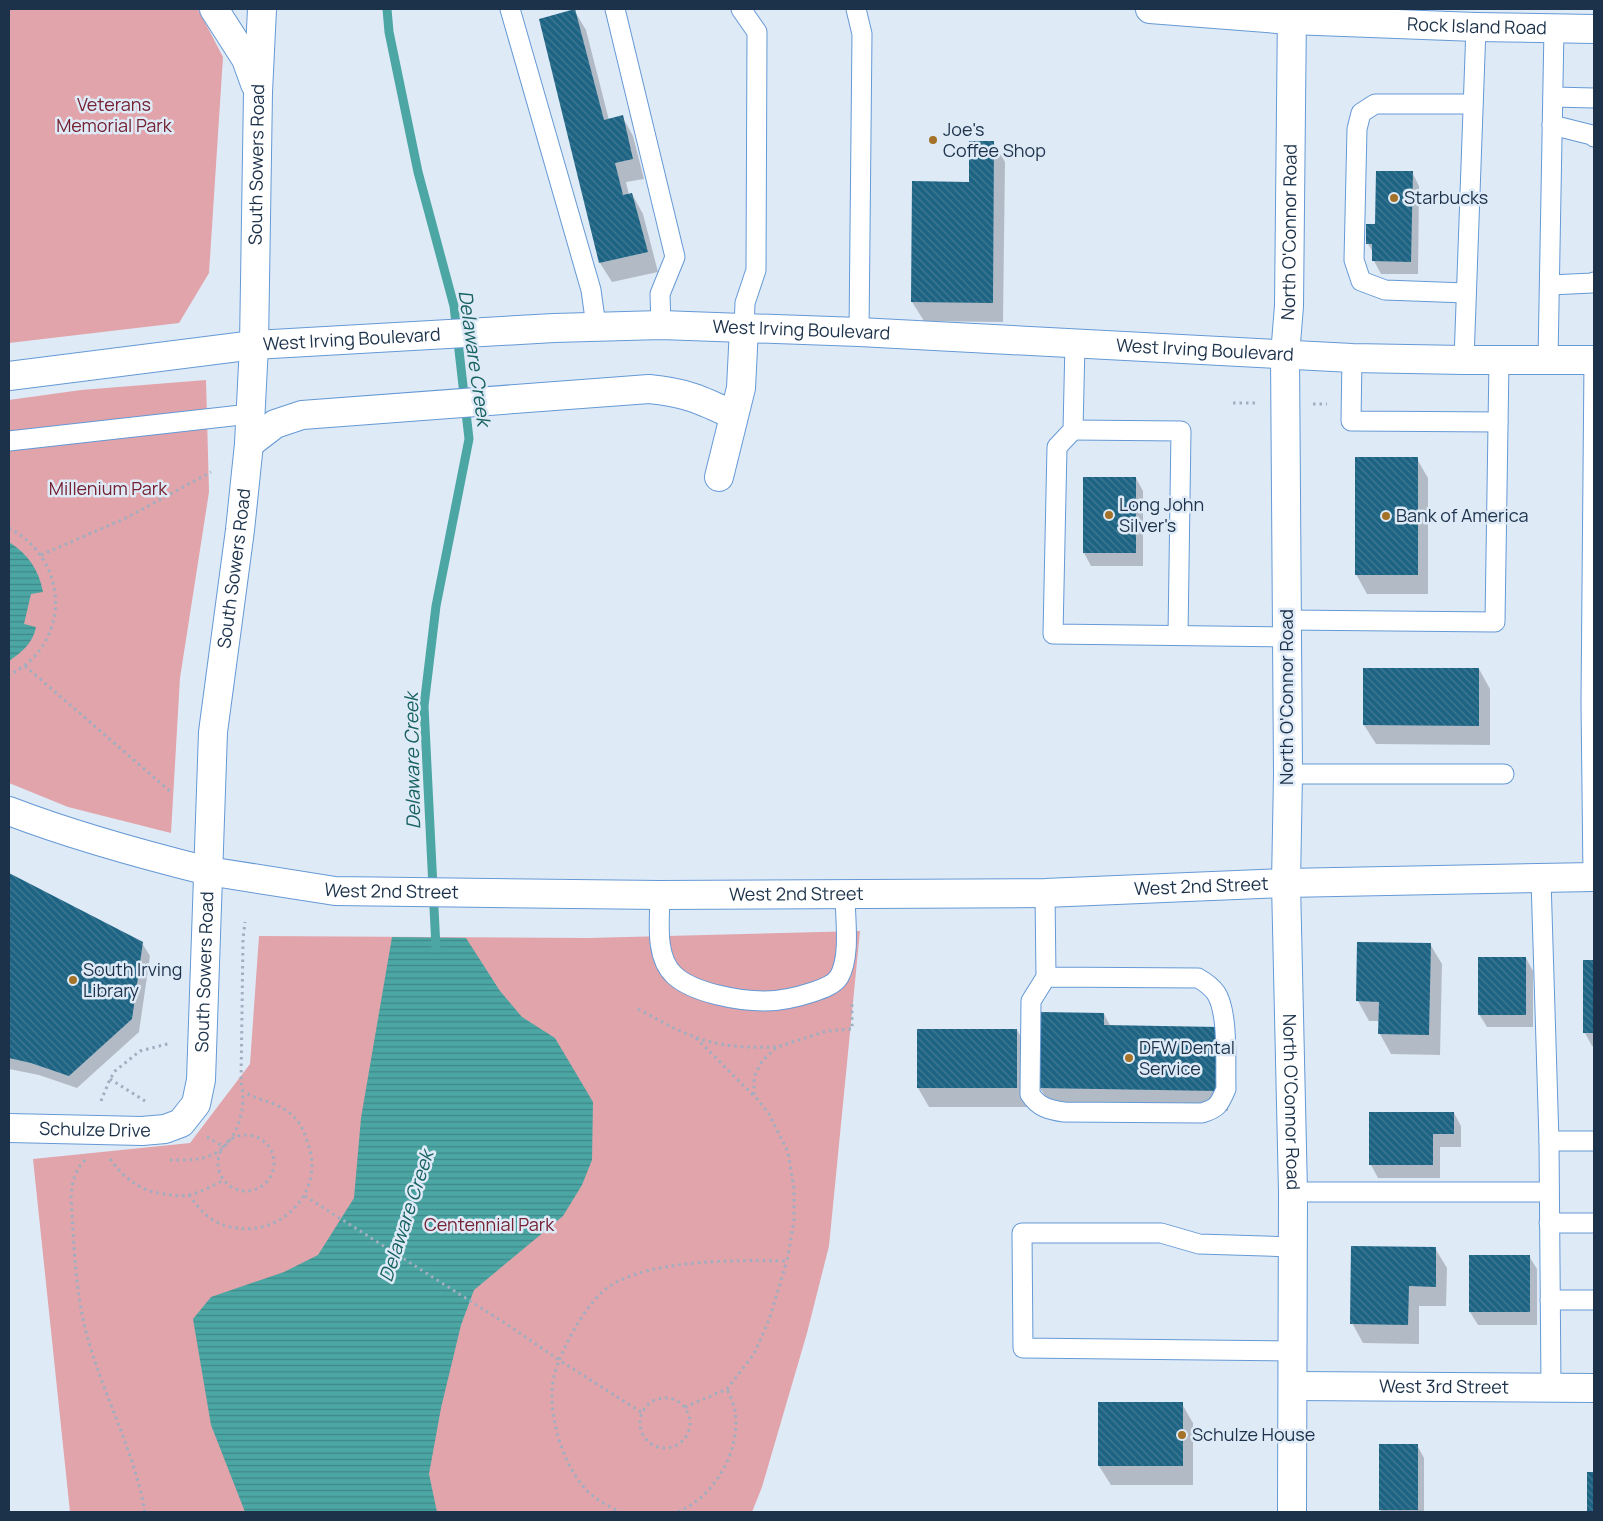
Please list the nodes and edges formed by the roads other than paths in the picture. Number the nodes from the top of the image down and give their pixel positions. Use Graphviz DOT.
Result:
graph roads {
  1 [pos="214,9"];
  2 [pos="262,9"];
  3 [pos="510,9"];
  4 [pos="615,9"];
  5 [pos="740,9"];
  6 [pos="856,9"];
  7 [pos="1150,9"];
  8 [pos="1292,14"];
  9 [pos="1476,27"];
  10 [pos="1554,28"];
  11 [pos="1594,29"];
  12 [pos="258,92"];
  13 [pos="1553,96"];
  14 [pos="1594,98"];
  15 [pos="1473,104"];
  16 [pos="1552,125"];
  17 [pos="1594,137"];
  18 [pos="1594,282"];
  19 [pos="1550,285"];
  20 [pos="1466,293"];
  21 [pos="661,325"];
  22 [pos="596,326"];
  23 [pos="744,328"];
  24 [pos="859,332"];
  25 [pos="1075,343"];
  26 [pos="254,345"];
  27 [pos="1285,355"];
  28 [pos="1352,358"];
  29 [pos="1548,358"];
  30 [pos="1464,360"];
  31 [pos="1500,360"];
  32 [pos="1594,360"];
  33 [pos="9,376"];
  34 [pos="250,414"];
  35 [pos="734,414"];
  36 [pos="1498,422"];
  37 [pos="1073,430"];
  38 [pos="9,441"];
  39 [pos="249,444"];
  40 [pos="719,477"];
  41 [pos="1287,629"];
  42 [pos="1178,635"];
  43 [pos="1592,705"];
  44 [pos="1592,744"];
  45 [pos="1288,774"];
  46 [pos="1504,774"];
  47 [pos="9,811"];
  48 [pos="208,871"];
  49 [pos="1594,877"];
  50 [pos="1541,879"];
  51 [pos="1286,883"];
  52 [pos="1045,893"];
  53 [pos="845,894"];
  54 [pos="660,895"];
  55 [pos="1046,977"];
  56 [pos="181,1123"];
  57 [pos="9,1128"];
  58 [pos="1549,1141"];
  59 [pos="1594,1141"];
  60 [pos="1293,1192"];
  61 [pos="1549,1192"];
  62 [pos="1549,1223"];
  63 [pos="1594,1223"];
  64 [pos="1293,1248"];
  65 [pos="1550,1300"];
  66 [pos="1594,1300"];
  67 [pos="1293,1351"];
  68 [pos="1293,1386"];
  69 [pos="1551,1388"];
  70 [pos="1594,1388"];
  71 [pos="1292,1512"];
  1 -- 12 [label="main road"];
  2 -- 12 [label="main road, South Sowers Road"];
  3 -- 22 [label="lane"];
  4 -- 21 [label="lane"];
  5 -- 23 [label="lane"];
  6 -- 24 [label="lane"];
  7 -- 8 [label="main road, Rock Island Road"];
  8 -- 9 [label="main road, Rock Island Road"];
  8 -- 27 [label="main road, North O'Connor Road"];
  9 -- 10 [label="main road, Rock Island Road"];
  9 -- 15 [label="lane"];
  10 -- 11 [label="main road, Rock Island Road"];
  10 -- 13 [label="lane"];
  12 -- 26 [label="main road, South Sowers Road"];
  13 -- 14 [label="lane"];
  13 -- 16 [label="lane"];
  15 -- 20 [label="lane"];
  15 -- 20 [label="lane"];
  16 -- 17 [label="lane"];
  16 -- 19 [label="lane"];
  18 -- 19 [label="lane"];
  19 -- 29 [label="lane"];
  20 -- 30 [label="lane"];
  21 -- 22 [label="main road, West Irving Boulevard"];
  21 -- 23 [label="main road, West Irving Boulevard"];
  22 -- 26 [label="main road, West Irving Boulevard"];
  23 -- 24 [label="main road, West Irving Boulevard"];
  23 -- 35 [label="main road"];
  24 -- 25 [label="main road, West Irving Boulevard"];
  25 -- 27 [label="main road, West Irving Boulevard"];
  25 -- 37 [label="lane"];
  26 -- 33 [label="main road, West Irving Boulevard"];
  26 -- 34 [label="main road, South Sowers Road"];
  27 -- 28 [label="main road, West Irving Boulevard"];
  27 -- 41 [label="main road, North O'Connor Road"];
  28 -- 30 [label="main road, West Irving Boulevard"];
  28 -- 36 [label="lane"];
  29 -- 31 [label="main road, West Irving Boulevard"];
  29 -- 32 [label="main road, West Irving Boulevard"];
  30 -- 31 [label="main road, West Irving Boulevard"];
  31 -- 36 [label="lane"];
  32 -- 43 [label="lane"];
  34 -- 38 [label="lane"];
  34 -- 39 [label="main road, South Sowers Road"];
  35 -- 39 [label="main road"];
  35 -- 40 [label="main road"];
  36 -- 41 [label="lane"];
  37 -- 42 [label="lane"];
  37 -- 42 [label="lane"];
  39 -- 48 [label="main road, South Sowers Road"];
  41 -- 42 [label="lane"];
  41 -- 45 [label="main road, North O'Connor Road"];
  43 -- 44 [label="lane"];
  44 -- 49 [label="lane"];
  45 -- 46 [label="lane"];
  45 -- 51 [label="main road, North O'Connor Road"];
  47 -- 48 [label="main road, West 2nd Street"];
  48 -- 54 [label="main road, West 2nd Street"];
  48 -- 56 [label="main road, South Sowers Road"];
  49 -- 50 [label="main road, West 2nd Street"];
  50 -- 51 [label="main road, West 2nd Street"];
  50 -- 58 [label="lane"];
  51 -- 52 [label="main road, West 2nd Street"];
  51 -- 60 [label="main road, North O'Connor Road"];
  52 -- 53 [label="main road, West 2nd Street"];
  52 -- 55 [label="lane"];
  53 -- 54 [label="main road, West 2nd Street"];
  53 -- 54 [label="lane"];
  55 -- 55 [label="lane"];
  56 -- 57 [label="main road, Schulze Drive"];
  58 -- 59 [label="lane"];
  58 -- 61 [label="lane"];
  60 -- 61 [label="lane"];
  60 -- 64 [label="main road, North O'Connor Road"];
  61 -- 62 [label="lane"];
  62 -- 63 [label="lane"];
  62 -- 65 [label="lane"];
  64 -- 67 [label="main road, North O'Connor Road"];
  64 -- 67 [label="lane"];
  65 -- 66 [label="lane"];
  65 -- 69 [label="lane"];
  67 -- 68 [label="main road, North O'Connor Road"];
  68 -- 69 [label="main road, West 3rd Street"];
  68 -- 71 [label="main road, North O'Connor Road"];
  69 -- 70 [label="main road, West 3rd Street"];
}
